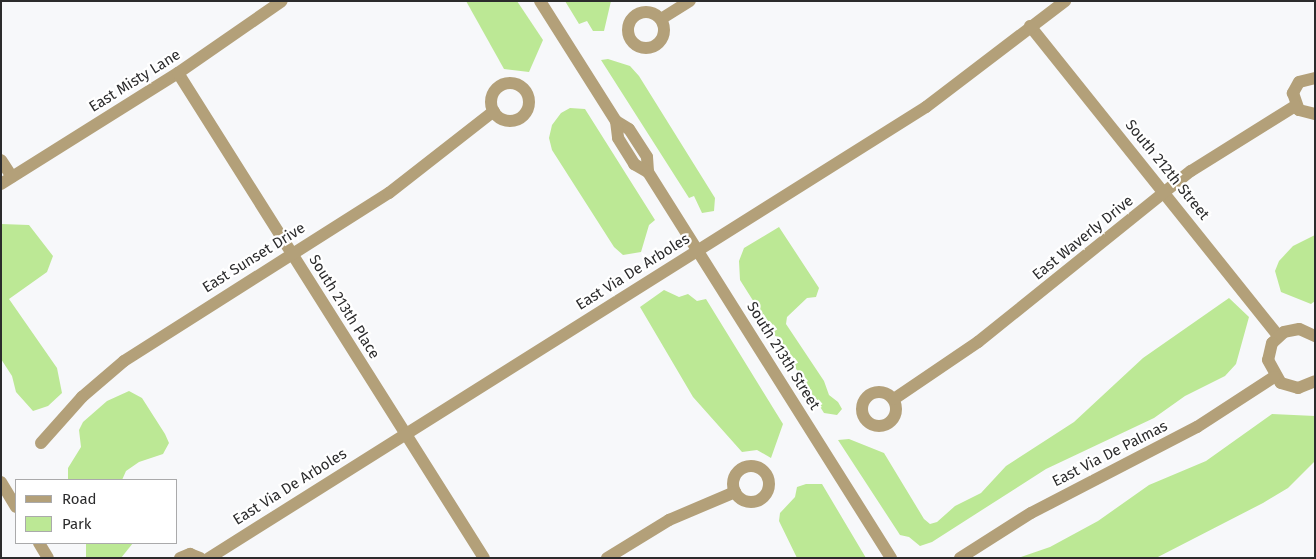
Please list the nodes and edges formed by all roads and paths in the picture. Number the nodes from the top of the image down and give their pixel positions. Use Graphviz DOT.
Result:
graph roads {
  1 [pos="282,1"];
  2 [pos="540,1"];
  3 [pos="690,1"];
  4 [pos="1065,1"];
  5 [pos="661,19"];
  6 [pos="1030,26"];
  7 [pos="178,73"];
  8 [pos="1315,78"];
  9 [pos="1295,106"];
  10 [pos="494,112"];
  11 [pos="1315,114"];
  12 [pos="1,160"];
  13 [pos="7,180"];
  14 [pos="1164,192"];
  15 [pos="697,251"];
  16 [pos="291,254"];
  17 [pos="1278,336"];
  18 [pos="1315,336"];
  19 [pos="1274,377"];
  20 [pos="1315,381"];
  21 [pos="894,399"];
  22 [pos="404,434"];
  23 [pos="41,443"];
  24 [pos="1,482"];
  25 [pos="735,492"];
  26 [pos="15,505"];
  27 [pos="39,544"];
  28 [pos="48,558"];
  29 [pos="180,558"];
  30 [pos="200,558"];
  31 [pos="209,558"];
  32 [pos="484,558"];
  33 [pos="606,558"];
  34 [pos="891,558"];
  35 [pos="960,558"];
  1 -- 7 [label="street, East Misty Lane"];
  2 -- 15 [label="street, South 213th Street"];
  3 -- 5 [label="street"];
  4 -- 6 [label="street, East Via De Arboles"];
  6 -- 14 [label="street, South 212th Street"];
  6 -- 15 [label="street, East Via De Arboles"];
  7 -- 13 [label="street, East Misty Lane"];
  7 -- 16 [label="street, South 213th Place"];
  8 -- 9 [label="street"];
  9 -- 11 [label="street"];
  9 -- 14 [label="street, East Waverly Drive"];
  10 -- 16 [label="street, East Sunset Drive"];
  12 -- 13 [label="street"];
  14 -- 17 [label="street, South 212th Street"];
  14 -- 21 [label="street, East Waverly Drive"];
  15 -- 22 [label="street, East Via De Arboles"];
  15 -- 34 [label="street, South 213th Street"];
  16 -- 22 [label="street, South 213th Place"];
  16 -- 23 [label="street, East Sunset Drive"];
  17 -- 18 [label="street"];
  17 -- 19 [label="street"];
  19 -- 20 [label="street"];
  19 -- 35 [label="street, East Via De Palmas"];
  22 -- 31 [label="street, East Via De Arboles"];
  22 -- 32 [label="street, South 213th Place"];
  24 -- 26 [label="street"];
  25 -- 33 [label="street"];
  27 -- 28 [label="street"];
  29 -- 30 [label="street"];
}
